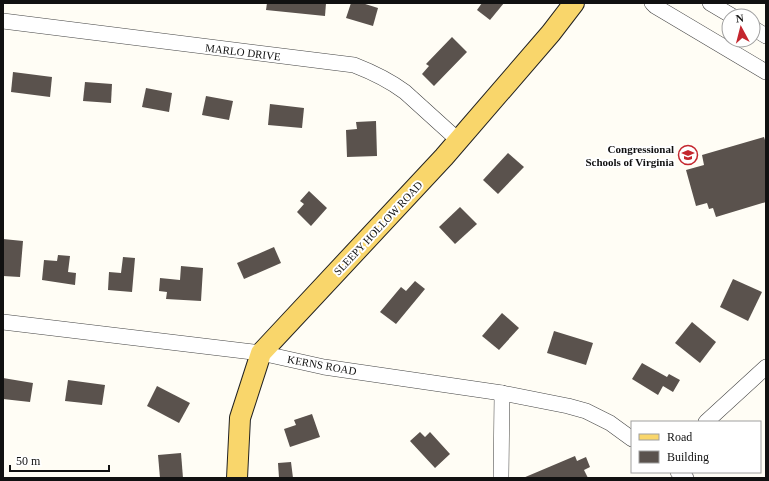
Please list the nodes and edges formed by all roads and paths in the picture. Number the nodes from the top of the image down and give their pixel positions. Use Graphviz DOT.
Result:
graph roads {
  1 [pos="574,3"];
  2 [pos="652,3"];
  3 [pos="710,3"];
  4 [pos="721,10"];
  5 [pos="3,21"];
  6 [pos="766,72"];
  7 [pos="458,140"];
  8 [pos="3,322"];
  9 [pos="262,353"];
  10 [pos="766,367"];
  11 [pos="502,393"];
  12 [pos="707,421"];
  13 [pos="631,438"];
  14 [pos="237,478"];
  15 [pos="501,478"];
  1 -- 7 [label="main road, SLEEPY HOLLOW ROAD"];
  2 -- 6 [label="street"];
  3 -- 4 [label="street"];
  5 -- 7 [label="street, MARLO DRIVE"];
  7 -- 9 [label="main road, SLEEPY HOLLOW ROAD"];
  8 -- 9 [label="street, KERNS ROAD"];
  9 -- 11 [label="street, KERNS ROAD"];
  9 -- 14 [label="main road, SLEEPY HOLLOW ROAD"];
  10 -- 12 [label="street"];
  11 -- 13 [label="street, KERNS ROAD"];
  11 -- 15 [label="street"];
}
